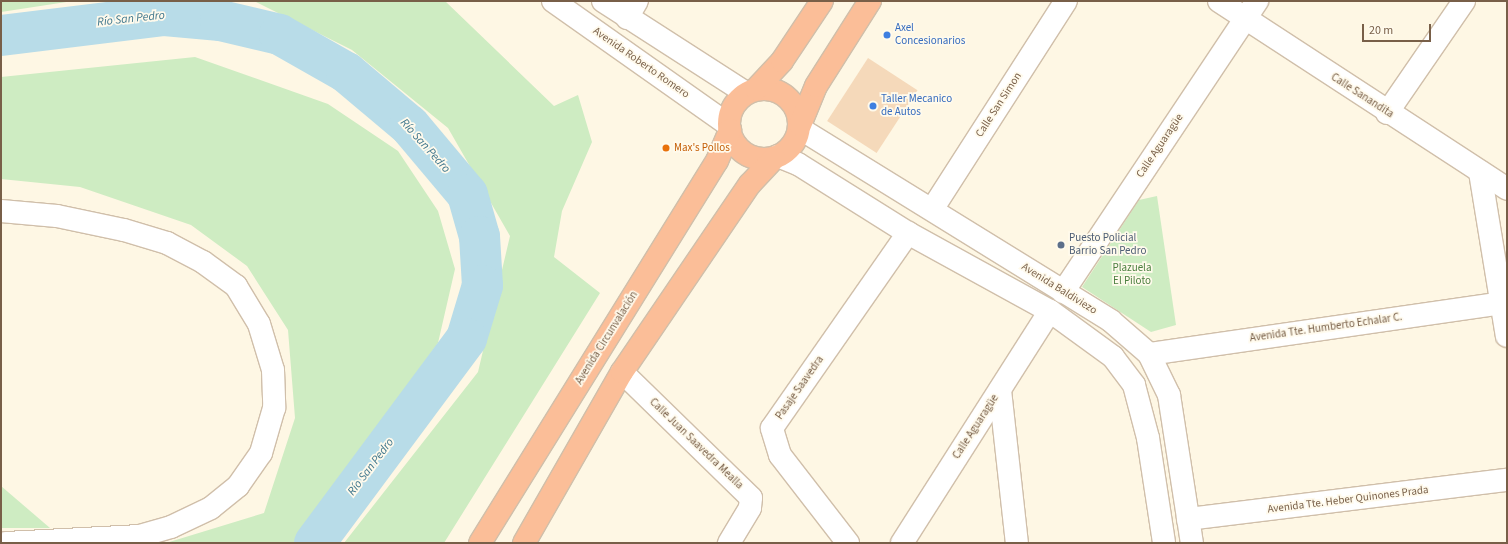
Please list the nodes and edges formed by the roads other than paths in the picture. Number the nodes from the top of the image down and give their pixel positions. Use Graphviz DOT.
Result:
graph roads {
  1 [pos="553,1"];
  2 [pos="603,1"];
  3 [pos="822,1"];
  4 [pos="870,1"];
  5 [pos="1066,1"];
  6 [pos="1219,1"];
  7 [pos="1464,1"];
  8 [pos="632,9"];
  9 [pos="1251,10"];
  10 [pos="751,91"];
  11 [pos="1387,113"];
  12 [pos="800,126"];
  13 [pos="729,128"];
  14 [pos="776,157"];
  15 [pos="1480,172"];
  16 [pos="1507,190"];
  17 [pos="933,208"];
  18 [pos="1,211"];
  19 [pos="908,233"];
  20 [pos="1063,292"];
  21 [pos="1503,303"];
  22 [pos="1050,311"];
  23 [pos="1507,336"];
  24 [pos="1149,354"];
  25 [pos="622,372"];
  26 [pos="1000,390"];
  27 [pos="1507,480"];
  28 [pos="1188,519"];
  29 [pos="6,543"];
  30 [pos="480,543"];
  31 [pos="524,543"];
  32 [pos="729,543"];
  33 [pos="848,543"];
  34 [pos="902,543"];
  35 [pos="1017,543"];
  36 [pos="1164,543"];
  37 [pos="1192,543"];
  1 -- 13 [label="street, Avenida Roberto Romero"];
  2 -- 8 [label="street"];
  3 -- 10 [label="highway"];
  4 -- 12 [label="highway"];
  5 -- 17 [label="street, Calle San Simon"];
  6 -- 9 [label="street, Calle Sanandita"];
  7 -- 11 [label="street"];
  8 -- 10 [label="street"];
  9 -- 11 [label="street, Calle Sanandita"];
  9 -- 20 [label="street, Calle Aguaragüe"];
  10 -- 12 [label="highway"];
  10 -- 13 [label="highway"];
  11 -- 15 [label="street, Calle Sanandita"];
  12 -- 14 [label="highway"];
  12 -- 17 [label="street, Avenida Baldiviezo"];
  13 -- 14 [label="highway"];
  13 -- 30 [label="highway, Avenida Circunvalación"];
  14 -- 19 [label="street"];
  14 -- 25 [label="highway"];
  15 -- 16 [label="street, Calle Sanandita"];
  15 -- 21 [label="street"];
  17 -- 20 [label="street, Avenida Baldiviezo"];
  18 -- 29 [label="street"];
  19 -- 22 [label="street"];
  19 -- 33 [label="street, Pasaje Saavedra"];
  20 -- 24 [label="street, Avenida Baldiviezo"];
  21 -- 23 [label="street"];
  21 -- 24 [label="street, Avenida Tte. Humberto Echalar C."];
  22 -- 26 [label="street, Calle Aguaragüe"];
  22 -- 36 [label="street"];
  24 -- 28 [label="street, Avenida Baldiviezo"];
  25 -- 31 [label="highway"];
  25 -- 32 [label="street, Calle Juan Saavedra Mealla"];
  26 -- 34 [label="street, Calle Aguaragüe"];
  26 -- 35 [label="street"];
  27 -- 28 [label="street, Avenida Tte. Heber Quinones Prada"];
  28 -- 37 [label="street, Avenida Baldiviezo"];
}
